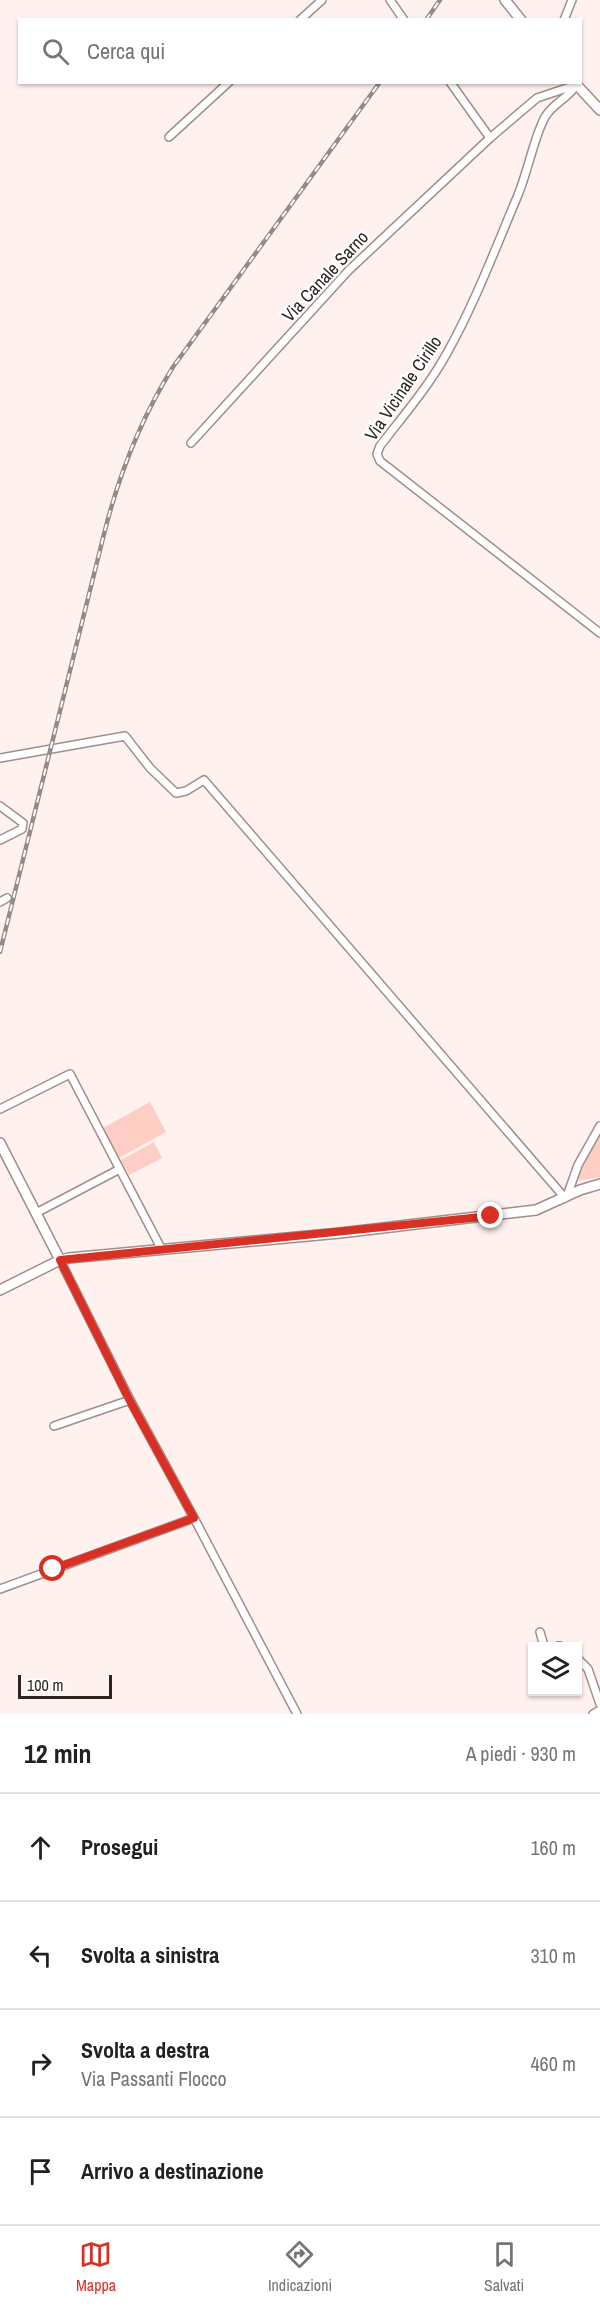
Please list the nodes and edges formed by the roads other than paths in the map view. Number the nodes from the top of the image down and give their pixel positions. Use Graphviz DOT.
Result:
graph roads {
  1 [pos="322,0"];
  2 [pos="390,0"];
  3 [pos="505,0"];
  4 [pos="572,0"];
  5 [pos="302,18"];
  6 [pos="403,18"];
  7 [pos="519,18"];
  8 [pos="565,18"];
  9 [pos="227,84"];
  10 [pos="451,84"];
  11 [pos="575,84"];
  12 [pos="600,110"];
  13 [pos="169,137"];
  14 [pos="490,138"];
  15 [pos="191,443"];
  16 [pos="600,633"];
  17 [pos="0,758"];
  18 [pos="0,806"];
  19 [pos="0,840"];
  20 [pos="0,1109"];
  21 [pos="600,1126"];
  22 [pos="0,1143"];
  23 [pos="116,1171"];
  24 [pos="600,1184"];
  25 [pos="566,1197"];
  26 [pos="36,1213"];
  27 [pos="162,1250"];
  28 [pos="60,1260"];
  29 [pos="0,1290"];
  30 [pos="130,1401"];
  31 [pos="54,1426"];
  32 [pos="194,1518"];
  33 [pos="0,1588"];
  34 [pos="540,1632"];
  35 [pos="543,1642"];
  36 [pos="582,1663"];
  37 [pos="600,1704"];
  38 [pos="600,1710"];
  39 [pos="297,1714"];
  40 [pos="593,1714"];
  1 -- 5 [label="street"];
  2 -- 6 [label="street"];
  3 -- 7 [label="main road"];
  4 -- 8 [label="street"];
  9 -- 13 [label="street"];
  10 -- 14 [label="street"];
  11 -- 12 [label="main road"];
  11 -- 14 [label="street, Via Canale Sarno"];
  11 -- 16 [label="street, Via Vicinale Cirillo"];
  14 -- 15 [label="street, Via Canale Sarno"];
  17 -- 25 [label="street"];
  18 -- 19 [label="street"];
  20 -- 27 [label="street"];
  21 -- 25 [label="street"];
  22 -- 26 [label="main road"];
  23 -- 26 [label="street"];
  24 -- 25 [label="main road"];
  25 -- 27 [label="main road"];
  26 -- 28 [label="main road"];
  27 -- 28 [label="main road"];
  28 -- 29 [label="main road"];
  28 -- 30 [label="street"];
  30 -- 31 [label="street"];
  30 -- 32 [label="street"];
  32 -- 33 [label="street"];
  32 -- 39 [label="street"];
  34 -- 35 [label="street"];
  36 -- 37 [label="street"];
  38 -- 40 [label="street"];
}
